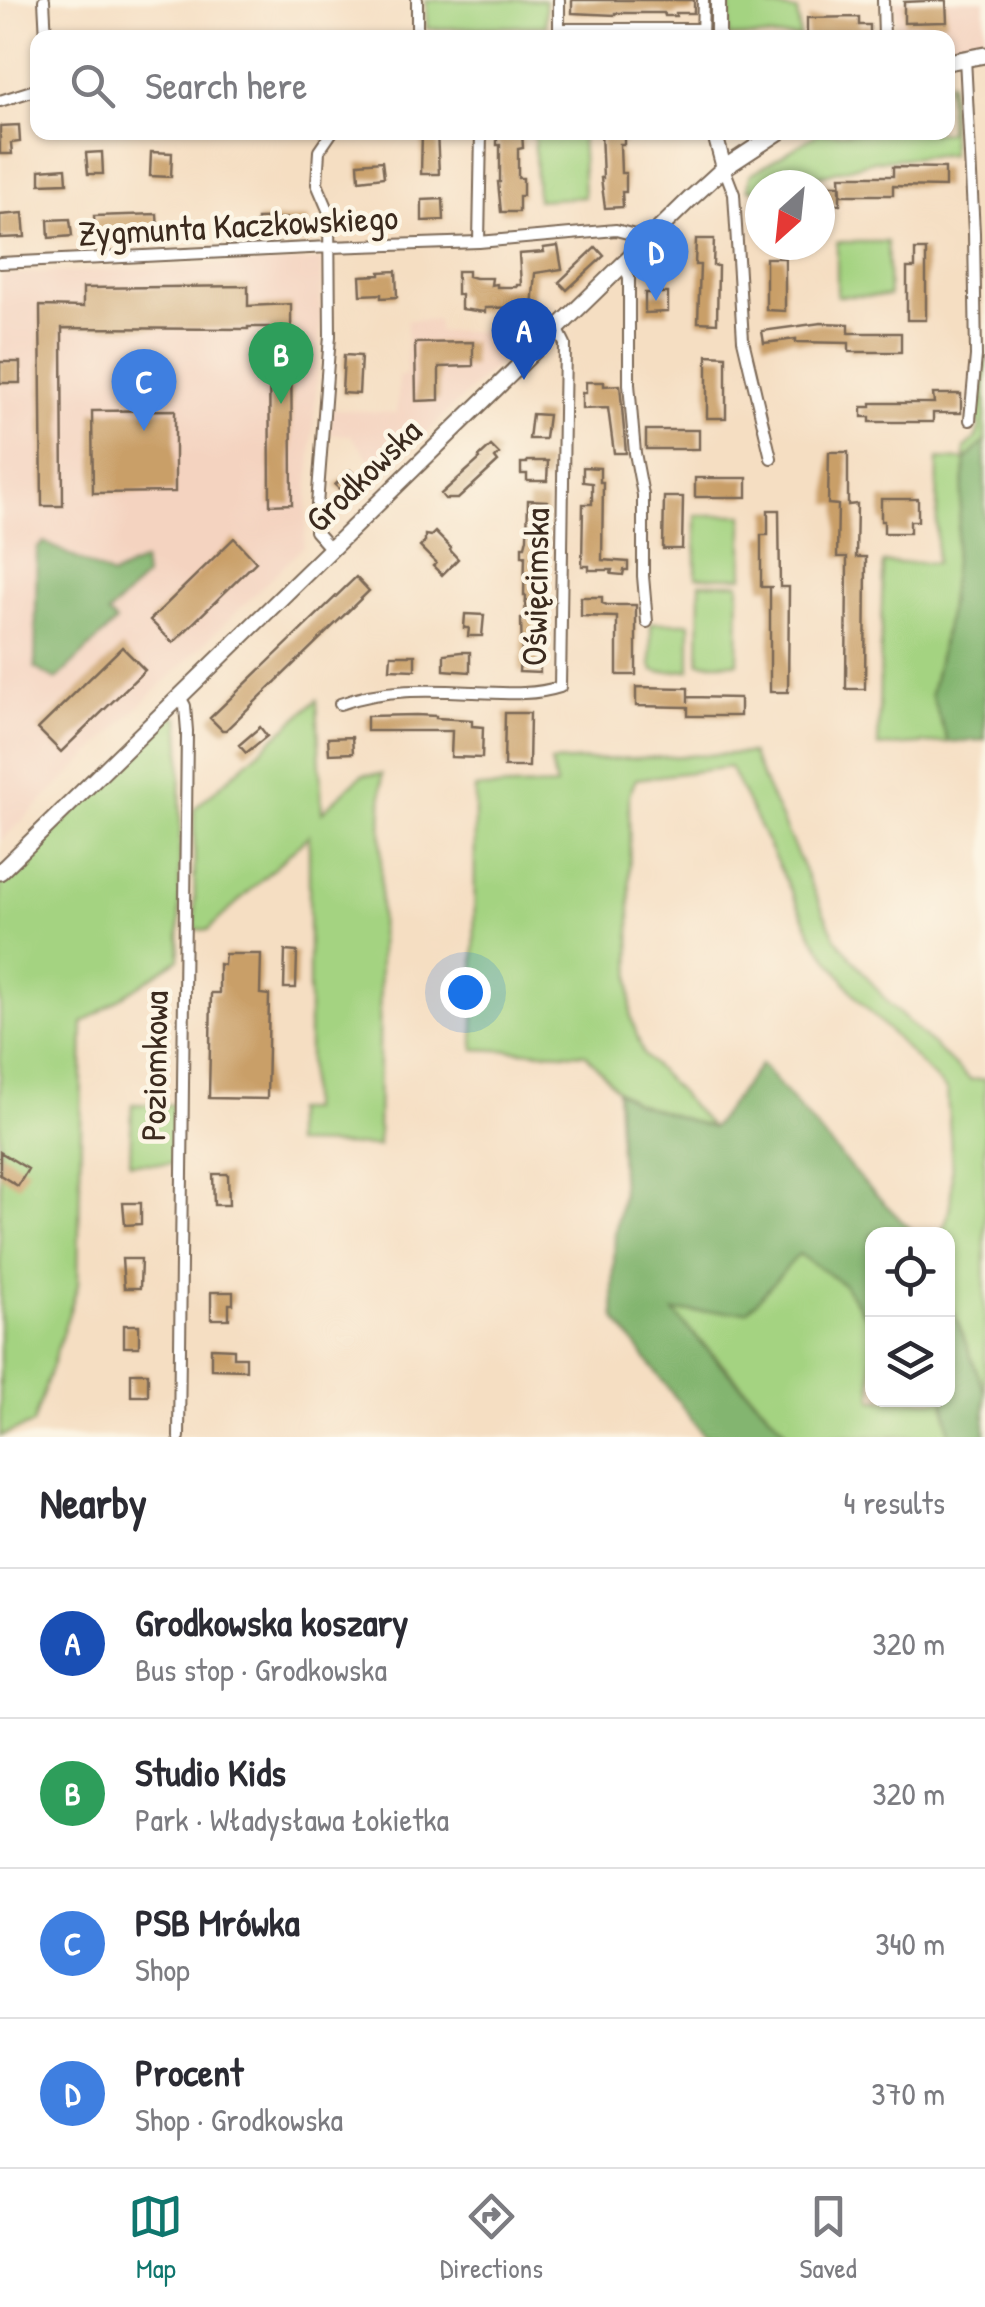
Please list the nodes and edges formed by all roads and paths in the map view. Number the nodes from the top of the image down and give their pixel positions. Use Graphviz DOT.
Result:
graph roads {
  1 [pos="44,0"];
  2 [pos="417,0"];
  3 [pos="559,0"];
  4 [pos="704,0"];
  5 [pos="718,0"];
  6 [pos="883,0"];
  7 [pos="46,30"];
  8 [pos="418,30"];
  9 [pos="559,30"];
  10 [pos="577,30"];
  11 [pos="613,30"];
  12 [pos="702,30"];
  13 [pos="718,30"];
  14 [pos="884,30"];
  15 [pos="985,55"];
  16 [pos="966,58"];
  17 [pos="955,60"];
  18 [pos="30,92"];
  19 [pos="0,101"];
  20 [pos="327,140"];
  21 [pos="481,140"];
  22 [pos="717,140"];
  23 [pos="766,140"];
  24 [pos="724,168"];
  25 [pos="479,242"];
  26 [pos="644,244"];
  27 [pos="330,247"];
  28 [pos="0,263"];
  29 [pos="623,264"];
  30 [pos="558,328"];
  31 [pos="970,420"];
  32 [pos="771,458"];
  33 [pos="331,549"];
  34 [pos="646,622"];
  35 [pos="180,697"];
  36 [pos="340,704"];
  37 [pos="0,872"];
  38 [pos="178,1437"];
  1 -- 7 [label="street"];
  2 -- 8 [label="street"];
  3 -- 9 [label="street"];
  4 -- 12 [label="street"];
  5 -- 13 [label="street"];
  6 -- 14 [label="street"];
  10 -- 11 [label="street"];
  15 -- 16 [label="main road"];
  16 -- 17 [label="main road"];
  16 -- 31 [label="street"];
  18 -- 19 [label="street"];
  20 -- 27 [label="street"];
  21 -- 25 [label="street"];
  22 -- 24 [label="street"];
  23 -- 24 [label="main road, Grodkowska"];
  24 -- 26 [label="main road, Grodkowska"];
  24 -- 32 [label="street"];
  25 -- 26 [label="street, Zygmunta Kaczkowskiego"];
  25 -- 27 [label="street, Zygmunta Kaczkowskiego"];
  26 -- 29 [label="main road, Grodkowska"];
  27 -- 28 [label="street, Zygmunta Kaczkowskiego"];
  27 -- 33 [label="street"];
  29 -- 30 [label="main road, Grodkowska"];
  29 -- 34 [label="street"];
  30 -- 33 [label="main road, Grodkowska"];
  30 -- 36 [label="street, Oświęcimska"];
  33 -- 35 [label="main road, Grodkowska"];
  35 -- 37 [label="main road, Grodkowska"];
  35 -- 38 [label="street, Poziomkowa"];
}
